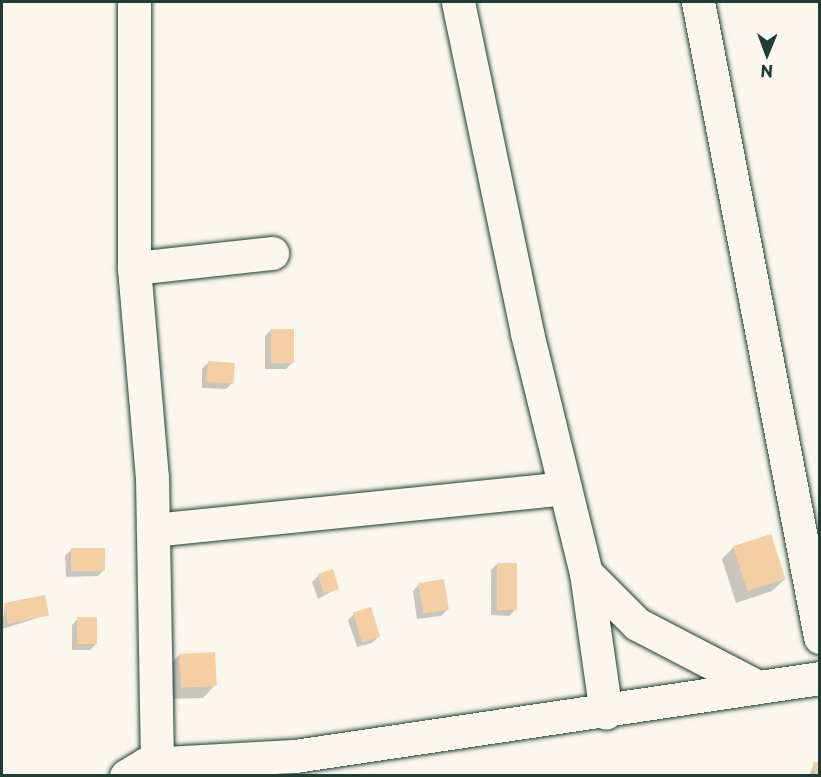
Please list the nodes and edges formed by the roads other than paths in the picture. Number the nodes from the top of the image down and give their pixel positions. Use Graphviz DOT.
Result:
graph roads {
  1 [pos="134,2"];
  2 [pos="458,2"];
  3 [pos="698,2"];
  4 [pos="272,253"];
  5 [pos="134,268"];
  6 [pos="565,488"];
  7 [pos="153,530"];
  8 [pos="586,573"];
  9 [pos="819,637"];
  10 [pos="819,678"];
  11 [pos="758,687"];
  12 [pos="606,713"];
  13 [pos="157,763"];
  14 [pos="126,776"];
  1 -- 5 [label="street"];
  2 -- 6 [label="street"];
  3 -- 9 [label="street"];
  4 -- 5 [label="street"];
  5 -- 7 [label="street"];
  6 -- 7 [label="street"];
  6 -- 8 [label="street"];
  7 -- 13 [label="street"];
  8 -- 11 [label="street"];
  8 -- 12 [label="street"];
  10 -- 11 [label="street"];
  11 -- 12 [label="street"];
  12 -- 13 [label="street"];
  13 -- 14 [label="street"];
}
